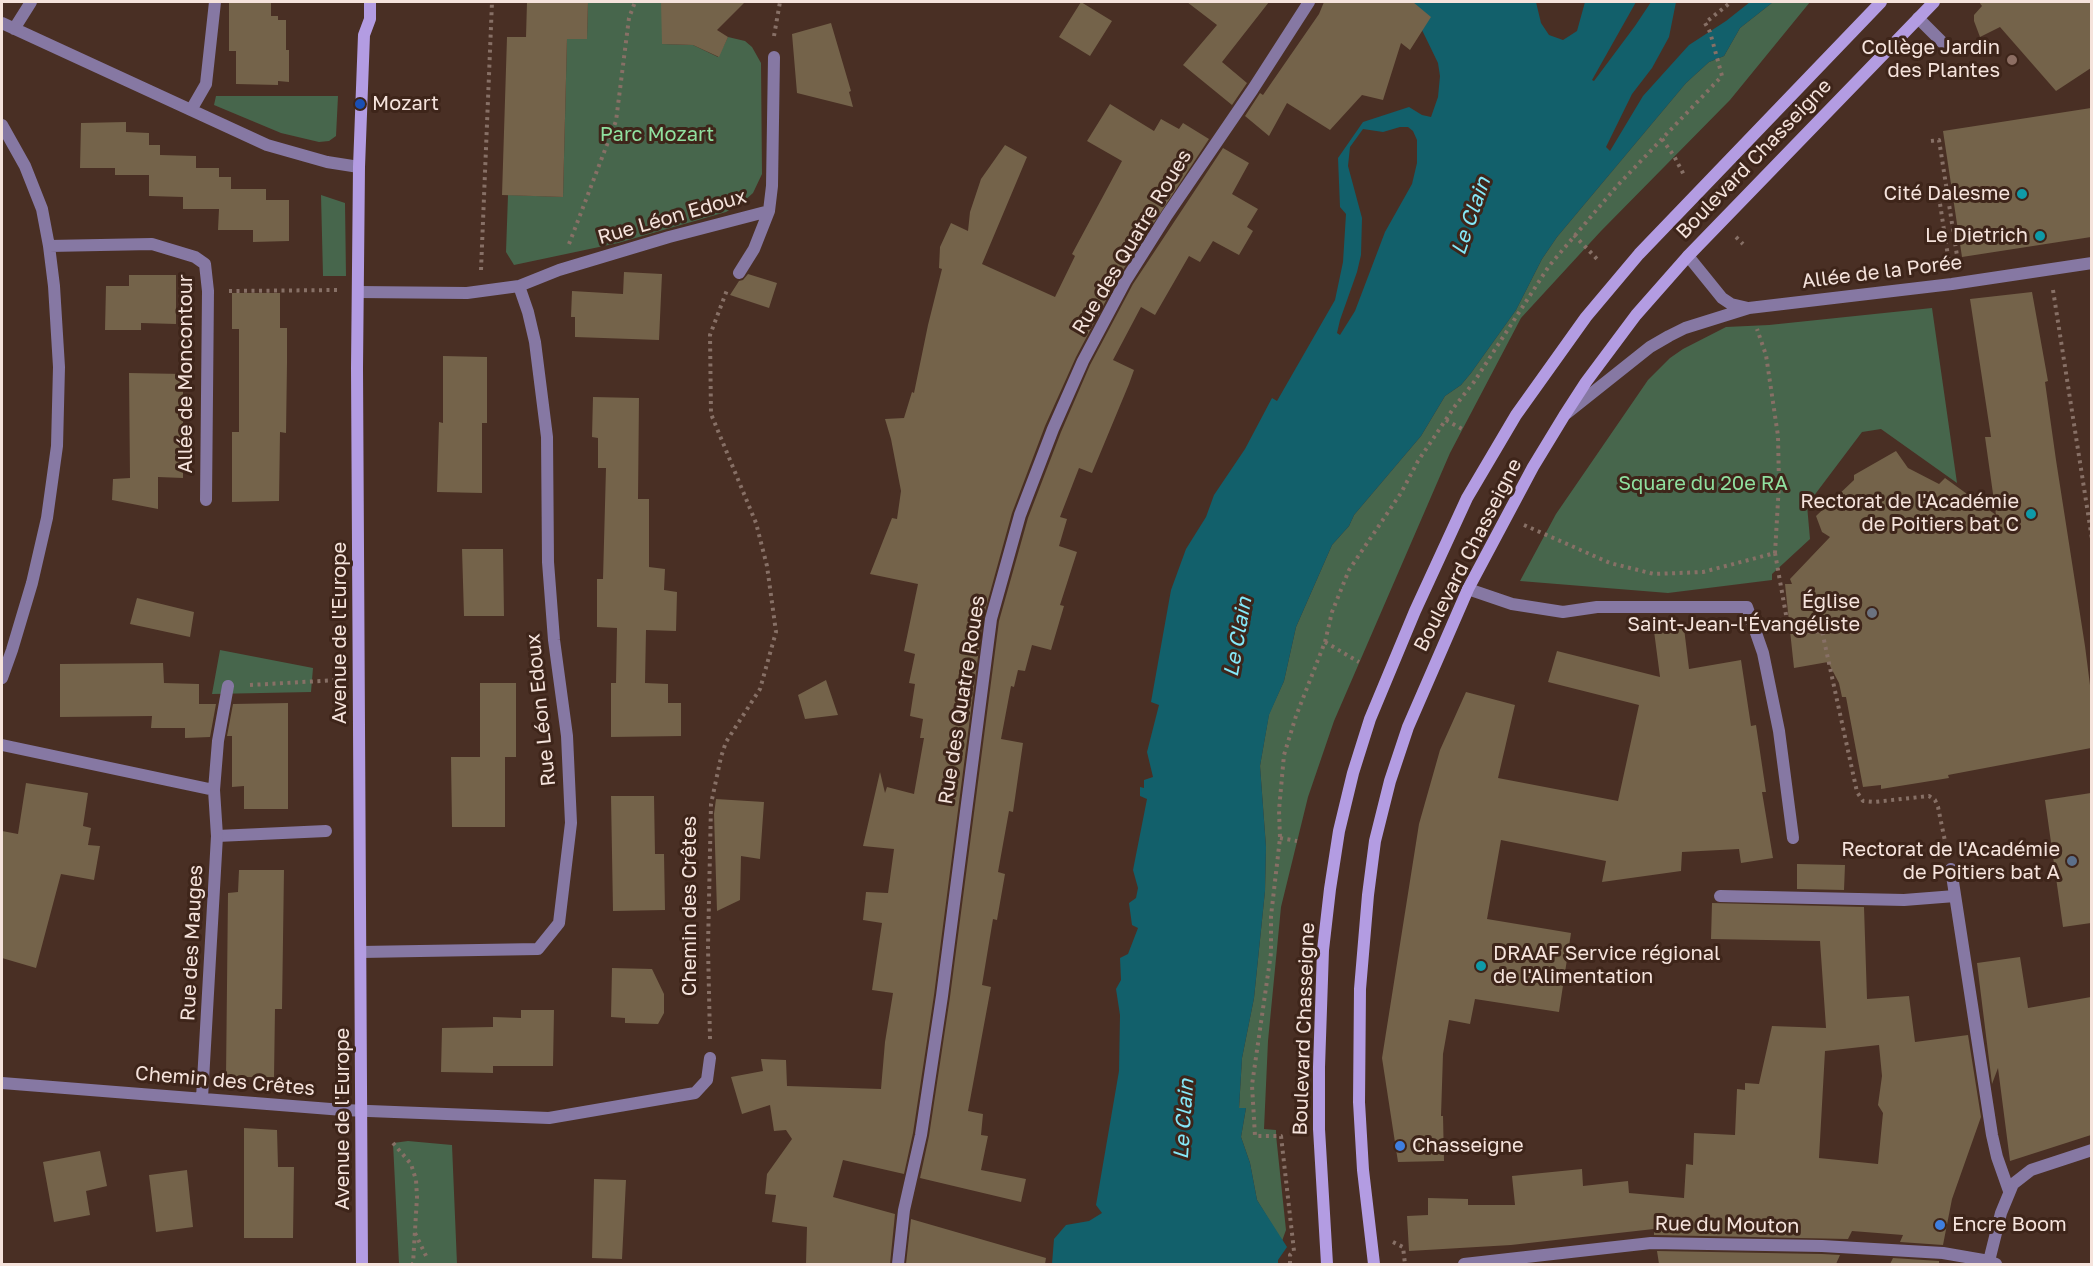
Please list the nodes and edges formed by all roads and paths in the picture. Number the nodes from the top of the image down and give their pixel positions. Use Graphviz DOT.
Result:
graph roads {
  1 [pos="31,2"];
  2 [pos="215,2"];
  3 [pos="370,2"];
  4 [pos="492,2"];
  5 [pos="634,2"];
  6 [pos="780,2"];
  7 [pos="1309,2"];
  8 [pos="1731,2"];
  9 [pos="1881,2"];
  10 [pos="1934,2"];
  11 [pos="1918,18"];
  12 [pos="2,23"];
  13 [pos="15,29"];
  14 [pos="1946,45"];
  15 [pos="774,57"];
  16 [pos="191,110"];
  17 [pos="2,125"];
  18 [pos="1662,139"];
  19 [pos="1931,141"];
  20 [pos="1674,156"];
  21 [pos="359,167"];
  22 [pos="1947,196"];
  23 [pos="768,211"];
  24 [pos="1574,235"];
  25 [pos="49,246"];
  26 [pos="1688,256"];
  27 [pos="1597,259"];
  28 [pos="1968,264"];
  29 [pos="2091,264"];
  30 [pos="559,270"];
  31 [pos="2050,270"];
  32 [pos="739,273"];
  33 [pos="1952,284"];
  34 [pos="519,286"];
  35 [pos="232,291"];
  36 [pos="358,292"];
  37 [pos="480,292"];
  38 [pos="1751,308"];
  39 [pos="1564,416"];
  40 [pos="1446,420"];
  41 [pos="1462,429"];
  42 [pos="206,500"];
  43 [pos="2090,518"];
  44 [pos="1545,533"];
  45 [pos="2091,538"];
  46 [pos="1775,553"];
  47 [pos="1468,589"];
  48 [pos="1325,642"];
  49 [pos="1359,662"];
  50 [pos="2,678"];
  51 [pos="360,678"];
  52 [pos="228,686"];
  53 [pos="2,745"];
  54 [pos="214,790"];
  55 [pos="327,831"];
  56 [pos="218,836"];
  57 [pos="1280,838"];
  58 [pos="1793,838"];
  59 [pos="1297,841"];
  60 [pos="1951,868"];
  61 [pos="1720,896"];
  62 [pos="1955,896"];
  63 [pos="361,952"];
  64 [pos="710,1058"];
  65 [pos="2,1083"];
  66 [pos="202,1098"];
  67 [pos="363,1110"];
  68 [pos="393,1143"];
  69 [pos="2089,1151"];
  70 [pos="2009,1191"];
  71 [pos="415,1232"];
  72 [pos="428,1260"];
  73 [pos="1993,1263"];
  74 [pos="362,1264"];
  75 [pos="411,1264"];
  76 [pos="898,1264"];
  77 [pos="1290,1264"];
  78 [pos="1327,1264"];
  79 [pos="1374,1264"];
  80 [pos="1464,1264"];
  1 -- 13 [label="street"];
  2 -- 16 [label="street"];
  3 -- 21 [label="main road, Avenue de l'Europe"];
  4 -- 37 [label="path"];
  5 -- 30 [label="path"];
  6 -- 15 [label="path"];
  7 -- 76 [label="street, Rue des Quatre Roues"];
  8 -- 18 [label="path"];
  9 -- 78 [label="main road, Boulevard Chasseigne"];
  10 -- 11 [label="main road, Boulevard Chasseigne"];
  11 -- 14 [label="street"];
  11 -- 26 [label="main road, Boulevard Chasseigne"];
  12 -- 13 [label="street"];
  13 -- 16 [label="street"];
  15 -- 23 [label="street"];
  16 -- 21 [label="street"];
  17 -- 25 [label="street"];
  18 -- 20 [label="path"];
  18 -- 24 [label="path"];
  19 -- 22 [label="path"];
  21 -- 36 [label="main road, Avenue de l'Europe"];
  22 -- 28 [label="path"];
  22 -- 33 [label="path"];
  23 -- 30 [label="street, Rue Léon Edoux"];
  23 -- 32 [label="street"];
  24 -- 27 [label="path"];
  24 -- 40 [label="path"];
  25 -- 42 [label="street, Allée de Moncontour"];
  25 -- 50 [label="street"];
  26 -- 38 [label="street, Allée de la Porée"];
  26 -- 39 [label="main road, Boulevard Chasseigne"];
  29 -- 31 [label="street, Allée de la Porée"];
  30 -- 34 [label="street, Rue Léon Edoux"];
  31 -- 33 [label="street, Allée de la Porée"];
  31 -- 43 [label="path"];
  32 -- 64 [label="path, Chemin des Crêtes"];
  33 -- 38 [label="street, Allée de la Porée"];
  34 -- 37 [label="street, Rue Léon Edoux"];
  34 -- 63 [label="street, Rue Léon Edoux"];
  35 -- 36 [label="path"];
  36 -- 37 [label="street, Rue Léon Edoux"];
  36 -- 51 [label="main road, Avenue de l'Europe"];
  38 -- 39 [label="street, Allée de la Porée"];
  38 -- 46 [label="path"];
  39 -- 47 [label="main road, Boulevard Chasseigne"];
  40 -- 41 [label="path"];
  40 -- 48 [label="path"];
  43 -- 45 [label="path"];
  44 -- 46 [label="path"];
  46 -- 60 [label="path"];
  47 -- 58 [label="street"];
  47 -- 79 [label="main road, Boulevard Chasseigne"];
  48 -- 49 [label="path"];
  48 -- 57 [label="path"];
  51 -- 52 [label="path"];
  51 -- 63 [label="main road, Avenue de l'Europe"];
  52 -- 54 [label="street, Rue des Mauges"];
  53 -- 54 [label="street"];
  54 -- 56 [label="street, Rue des Mauges"];
  55 -- 56 [label="street"];
  56 -- 66 [label="street, Rue des Mauges"];
  57 -- 59 [label="path"];
  57 -- 77 [label="path"];
  60 -- 62 [label="street"];
  61 -- 62 [label="street"];
  62 -- 70 [label="street"];
  63 -- 67 [label="main road, Avenue de l'Europe"];
  64 -- 67 [label="street, Chemin des Crêtes"];
  65 -- 66 [label="street, Chemin des Crêtes"];
  66 -- 67 [label="street, Chemin des Crêtes"];
  67 -- 74 [label="main road, Avenue de l'Europe"];
  68 -- 71 [label="path"];
  69 -- 70 [label="street"];
  70 -- 73 [label="street"];
  71 -- 72 [label="path"];
  71 -- 75 [label="path"];
  73 -- 80 [label="street, Rue du Mouton"];
}
